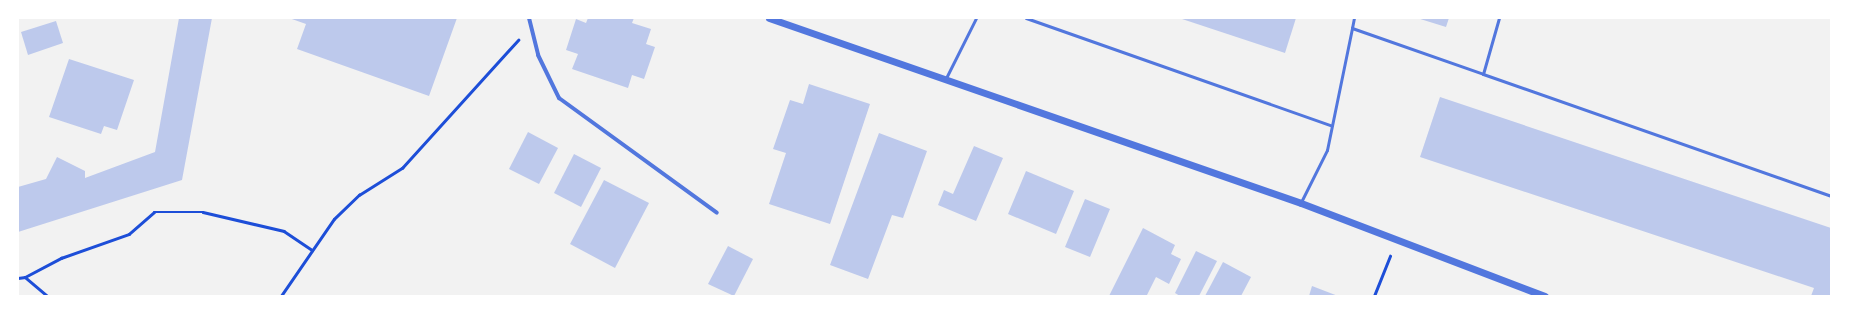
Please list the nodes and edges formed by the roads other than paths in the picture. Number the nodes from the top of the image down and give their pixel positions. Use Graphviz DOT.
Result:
graph roads {
  1 [pos="529,18"];
  2 [pos="768,18"];
  3 [pos="976,18"];
  4 [pos="1026,18"];
  5 [pos="1354,18"];
  6 [pos="1499,18"];
  7 [pos="1352,28"];
  8 [pos="1483,74"];
  9 [pos="946,78"];
  10 [pos="1332,126"];
  11 [pos="1831,196"];
  12 [pos="1301,203"];
  13 [pos="716,213"];
  14 [pos="1545,296"];
  1 -- 13 [label="street"];
  2 -- 9 [label="street"];
  3 -- 9 [label="lane"];
  4 -- 10 [label="lane"];
  5 -- 7 [label="lane"];
  6 -- 8 [label="lane"];
  7 -- 8 [label="lane"];
  7 -- 10 [label="lane"];
  8 -- 11 [label="lane"];
  9 -- 12 [label="street"];
  10 -- 12 [label="lane"];
  12 -- 14 [label="street"];
}
